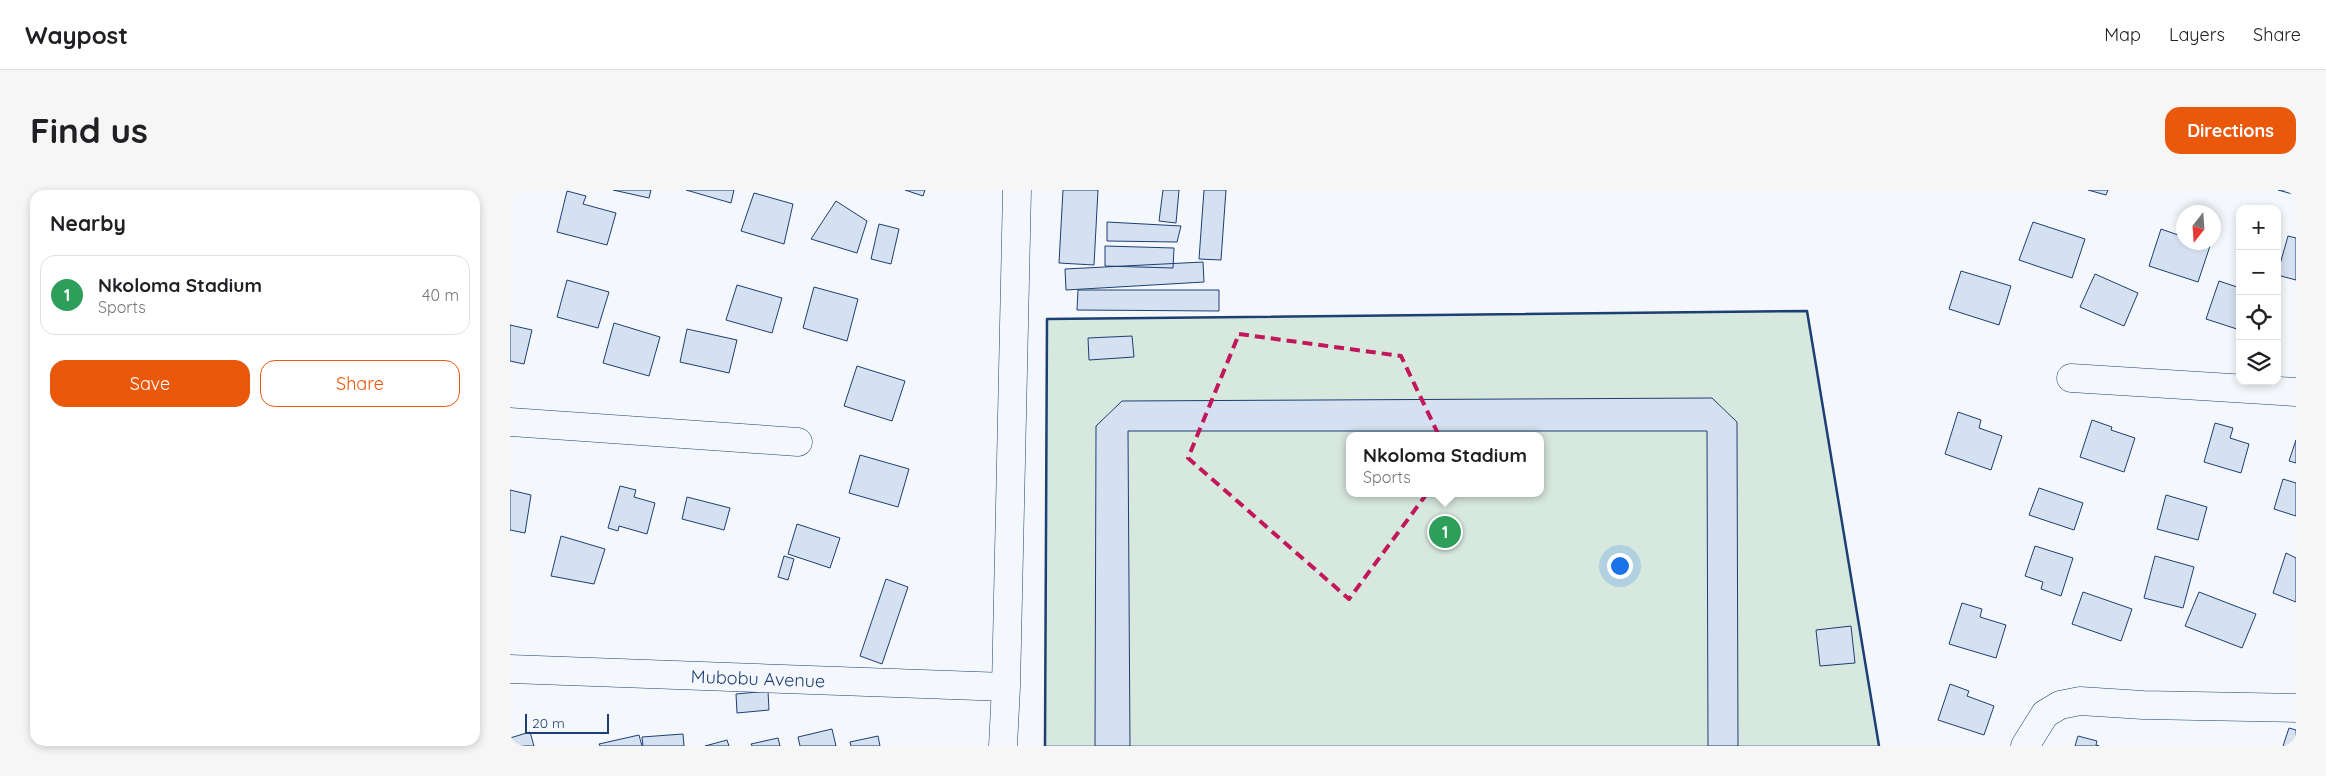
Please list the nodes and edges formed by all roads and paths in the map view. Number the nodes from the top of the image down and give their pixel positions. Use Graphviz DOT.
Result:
graph roads {
  1 [pos="1016,190"];
  2 [pos="2071,378"];
  3 [pos="2296,392"];
  4 [pos="510,422"];
  5 [pos="798,442"];
  6 [pos="510,669"];
  7 [pos="1006,687"];
  8 [pos="2296,708"];
  9 [pos="1003,746"];
  10 [pos="2025,746"];
  1 -- 7 [label="street"];
  2 -- 3 [label="street"];
  4 -- 5 [label="street"];
  6 -- 7 [label="street, Mubobu Avenue"];
  7 -- 9 [label="street"];
  8 -- 10 [label="street"];
}
